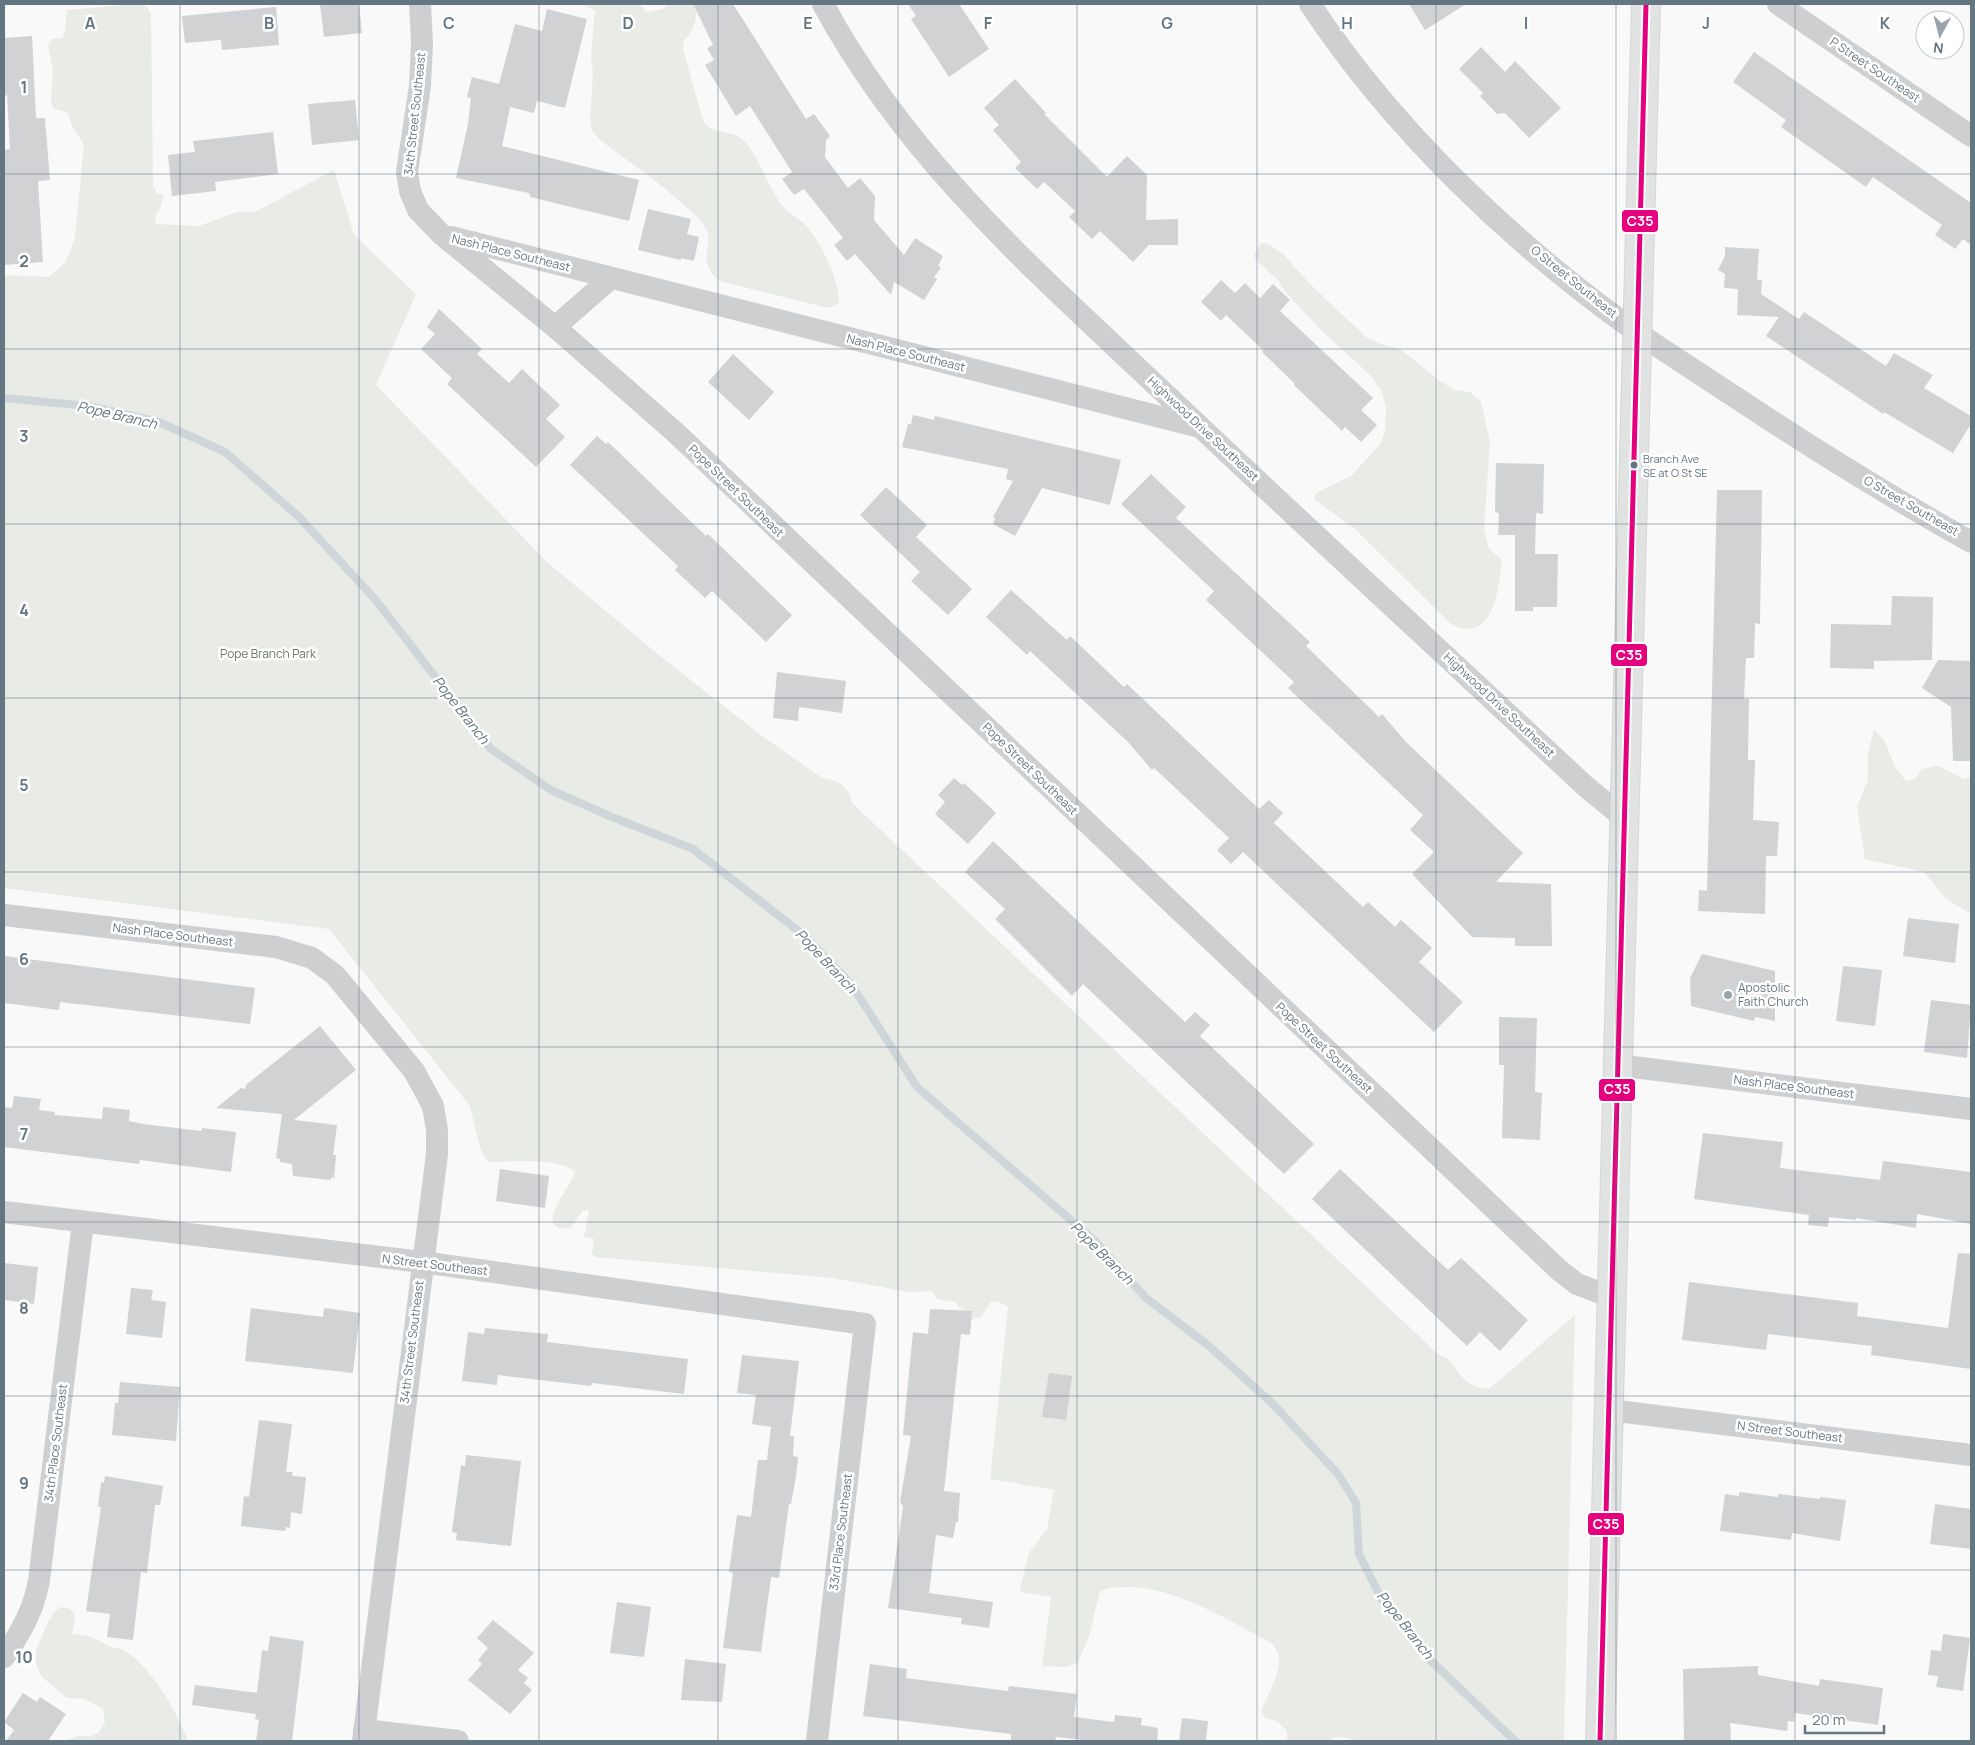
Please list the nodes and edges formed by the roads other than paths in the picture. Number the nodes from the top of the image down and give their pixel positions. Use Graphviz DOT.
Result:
graph roads {
  1 [pos="420,4"];
  2 [pos="823,4"];
  3 [pos="1310,4"];
  4 [pos="1646,4"];
  5 [pos="1778,4"];
  6 [pos="1971,136"];
  7 [pos="444,237"];
  8 [pos="610,278"];
  9 [pos="555,327"];
  10 [pos="1637,332"];
  11 [pos="1201,428"];
  12 [pos="1971,542"];
  13 [pos="1624,818"];
  14 [pos="4,914"];
  15 [pos="335,975"];
  16 [pos="1617,1065"];
  17 [pos="1971,1109"];
  18 [pos="4,1212"];
  19 [pos="83,1222"];
  20 [pos="422,1262"];
  21 [pos="1611,1297"];
  22 [pos="865,1324"];
  23 [pos="1608,1410"];
  24 [pos="1971,1455"];
  25 [pos="4,1657"];
  26 [pos="364,1736"];
  27 [pos="458,1741"];
  28 [pos="817,1741"];
  29 [pos="1600,1741"];
  1 -- 7 [label="street, 34th Street Southeast"];
  2 -- 11 [label="street, Highwood Drive Southeast"];
  3 -- 10 [label="street, O Street Southeast"];
  4 -- 10 [label="main road"];
  5 -- 6 [label="street, P Street Southeast"];
  7 -- 8 [label="street, Nash Place Southeast"];
  7 -- 9 [label="street, Pope Street Southeast"];
  8 -- 9 [label="street"];
  8 -- 11 [label="street, Nash Place Southeast"];
  9 -- 21 [label="street, Pope Street Southeast"];
  10 -- 12 [label="street, O Street Southeast"];
  10 -- 13 [label="main road"];
  11 -- 13 [label="street, Highwood Drive Southeast"];
  13 -- 16 [label="main road"];
  14 -- 15 [label="street, Nash Place Southeast"];
  15 -- 20 [label="street, 34th Street Southeast"];
  16 -- 17 [label="street, Nash Place Southeast"];
  16 -- 21 [label="main road"];
  18 -- 19 [label="street, N Street Southeast"];
  19 -- 20 [label="street, N Street Southeast"];
  19 -- 25 [label="street, 34th Place Southeast"];
  20 -- 22 [label="street, N Street Southeast"];
  20 -- 26 [label="street, 34th Street Southeast"];
  21 -- 23 [label="main road"];
  22 -- 28 [label="street, 33rd Place Southeast"];
  23 -- 24 [label="street, N Street Southeast"];
  23 -- 29 [label="main road"];
  26 -- 27 [label="street"];
}
